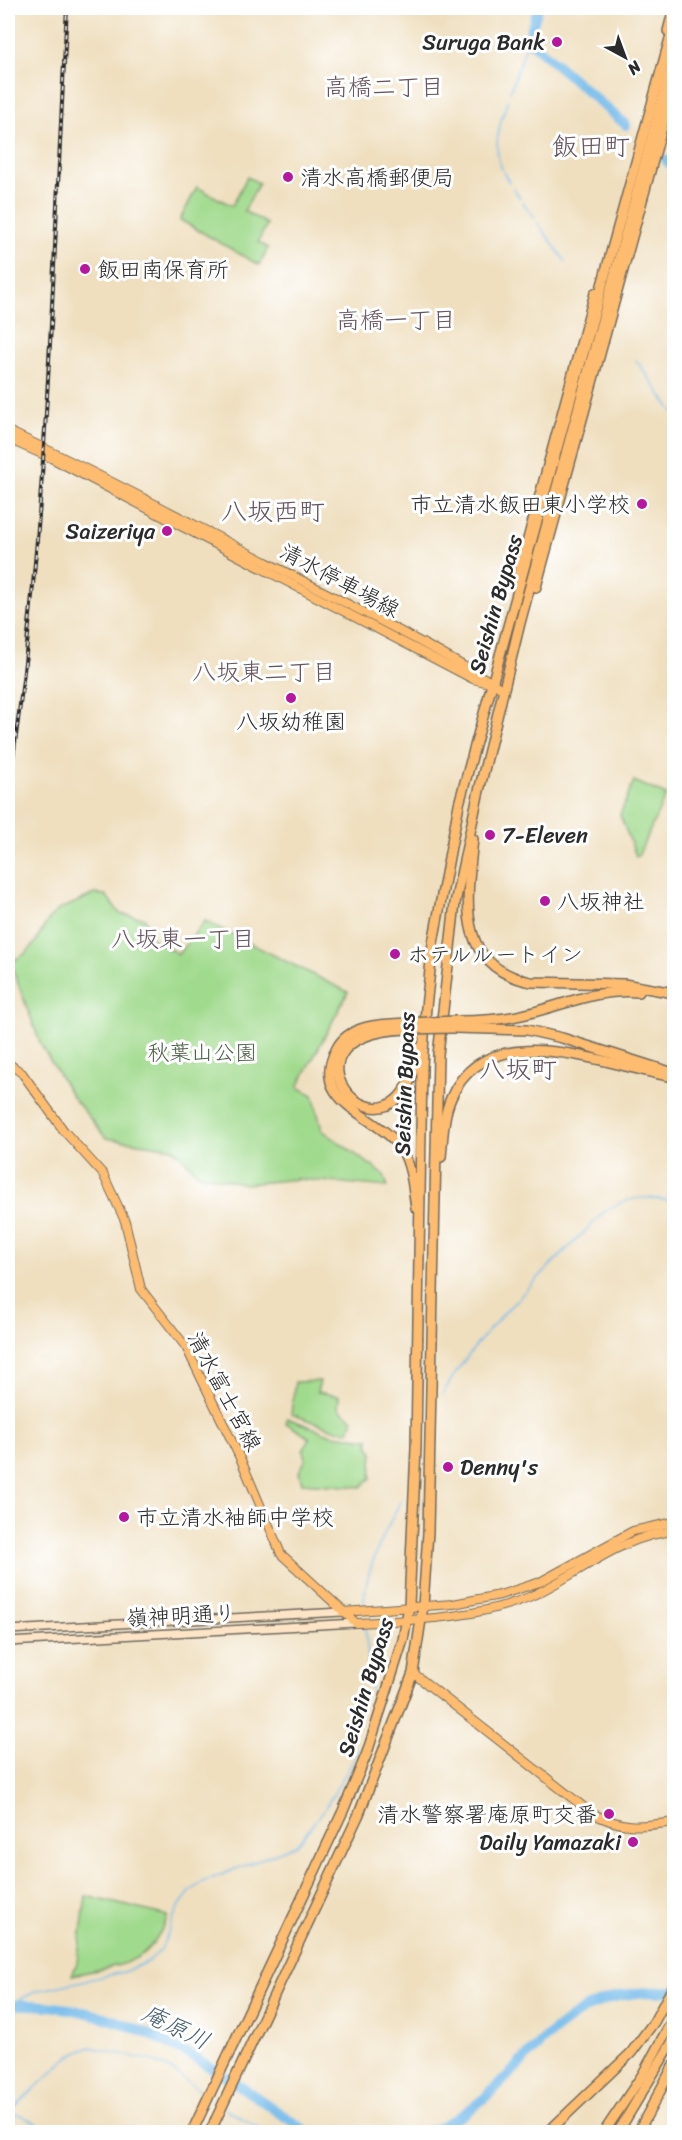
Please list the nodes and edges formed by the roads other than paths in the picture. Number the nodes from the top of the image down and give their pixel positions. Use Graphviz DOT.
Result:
graph roads {
  1 [pos="674,8"];
  2 [pos="675,24"];
  3 [pos="675,56"];
  4 [pos="675,84"];
  5 [pos="8,431"];
  6 [pos="8,439"];
  7 [pos="547,507"];
  8 [pos="493,684"];
  9 [pos="504,690"];
  10 [pos="478,795"];
  11 [pos="672,993"];
  12 [pos="426,1006"];
  13 [pos="455,1025"];
  14 [pos="406,1026"];
  15 [pos="8,1063"];
  16 [pos="675,1075"];
  17 [pos="434,1214"];
  18 [pos="420,1231"];
  19 [pos="675,1522"];
  20 [pos="675,1531"];
  21 [pos="409,1606"];
  22 [pos="423,1606"];
  23 [pos="342,1612"];
  24 [pos="421,1620"];
  25 [pos="406,1621"];
  26 [pos="356,1623"];
  27 [pos="8,1630"];
  28 [pos="8,1642"];
  29 [pos="413,1673"];
  30 [pos="675,1822"];
  31 [pos="675,1985"];
  32 [pos="675,2017"];
  33 [pos="675,2039"];
  34 [pos="657,2060"];
  35 [pos="673,2068"];
  36 [pos="192,2133"];
  37 [pos="210,2133"];
  38 [pos="548,2133"];
  39 [pos="604,2133"];
  40 [pos="618,2133"];
  41 [pos="638,2133"];
  1 -- 7 [label="highway"];
  2 -- 7 [label="highway, Seishin Bypass"];
  3 -- 7 [label="highway, Seishin Bypass"];
  4 -- 7 [label="highway"];
  5 -- 8 [label="main road, 清水停車場線"];
  6 -- 8 [label="main road, 清水停車場線"];
  7 -- 8 [label="highway, Seishin Bypass"];
  7 -- 9 [label="highway, Seishin Bypass"];
  8 -- 9 [label="main road, 清水停車場線"];
  8 -- 12 [label="highway, Seishin Bypass"];
  9 -- 10 [label="highway, Seishin Bypass"];
  10 -- 11 [label="highway"];
  10 -- 17 [label="highway, Seishin Bypass"];
  11 -- 13 [label="highway"];
  12 -- 14 [label="highway"];
  12 -- 18 [label="highway, Seishin Bypass"];
  13 -- 14 [label="highway, bridge"];
  13 -- 16 [label="highway"];
  14 -- 18 [label="highway"];
  15 -- 23 [label="main road, 清水富士宮線"];
  16 -- 17 [label="highway"];
  17 -- 22 [label="highway, Seishin Bypass"];
  18 -- 21 [label="highway, Seishin Bypass"];
  19 -- 22 [label="main road"];
  20 -- 24 [label="main road"];
  21 -- 22 [label="main road"];
  21 -- 23 [label="main road"];
  21 -- 25 [label="highway, Seishin Bypass"];
  22 -- 24 [label="highway, Seishin Bypass"];
  23 -- 26 [label="main road, 清水富士宮線"];
  23 -- 27 [label="main road, 嶺神明通り"];
  24 -- 25 [label="main road"];
  24 -- 29 [label="highway, Seishin Bypass"];
  25 -- 26 [label="main road"];
  25 -- 36 [label="highway, Seishin Bypass"];
  26 -- 28 [label="main road, 嶺神明通り"];
  29 -- 30 [label="main road"];
  29 -- 37 [label="highway, Seishin Bypass"];
  31 -- 38 [label="highway"];
  32 -- 34 [label="highway"];
  33 -- 34 [label="highway"];
  34 -- 39 [label="highway"];
  34 -- 40 [label="highway"];
  35 -- 41 [label="highway"];
}
